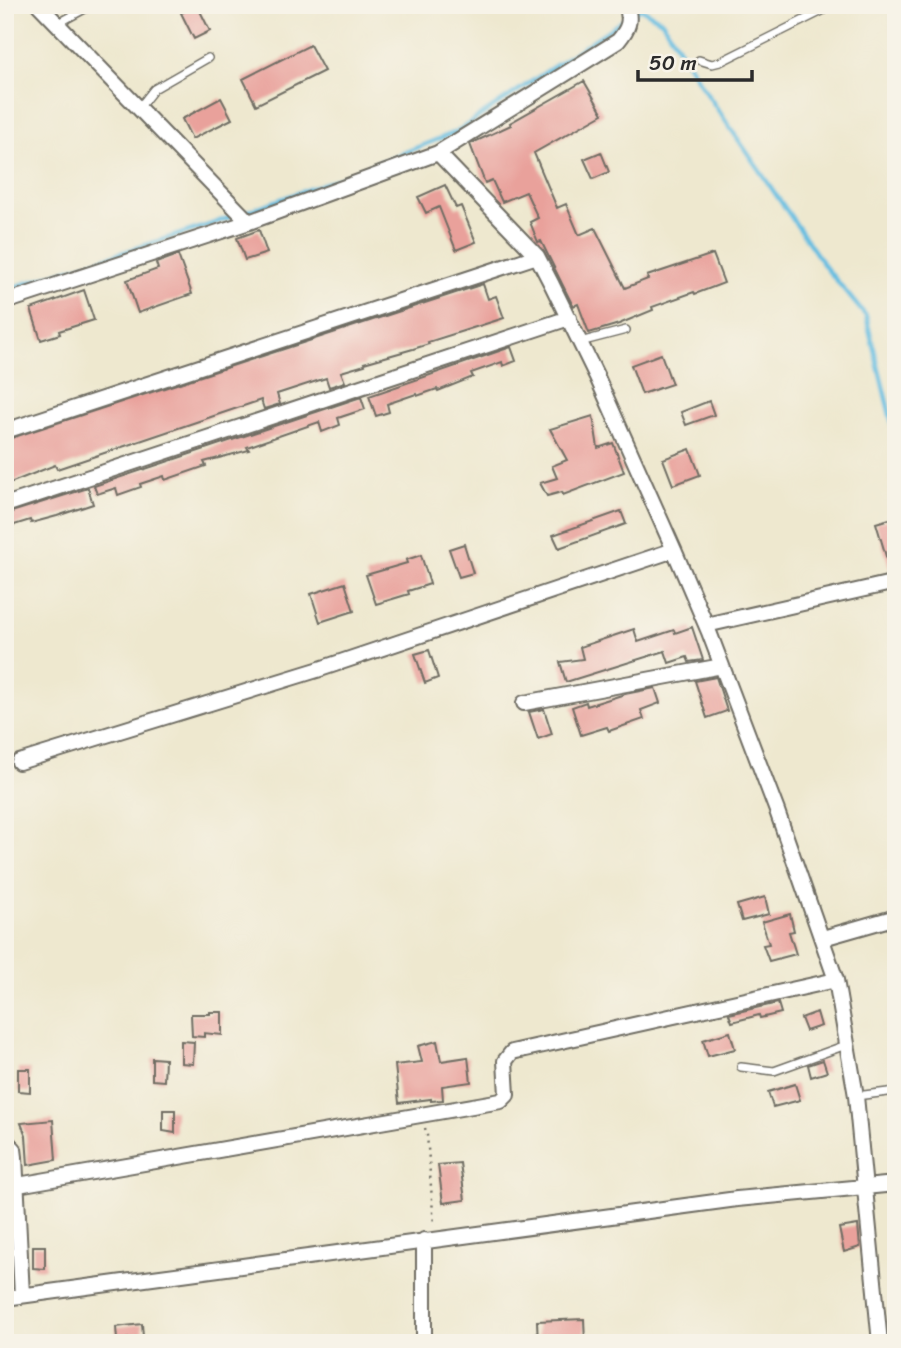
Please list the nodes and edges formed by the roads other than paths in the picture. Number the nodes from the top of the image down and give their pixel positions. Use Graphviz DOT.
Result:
graph roads {
  1 [pos="38,5"];
  2 [pos="92,5"];
  3 [pos="626,5"];
  4 [pos="834,5"];
  5 [pos="56,24"];
  6 [pos="208,58"];
  7 [pos="699,60"];
  8 [pos="138,109"];
  9 [pos="439,153"];
  10 [pos="249,222"];
  11 [pos="537,256"];
  12 [pos="5,302"];
  13 [pos="569,318"];
  14 [pos="626,330"];
  15 [pos="580,342"];
  16 [pos="5,431"];
  17 [pos="5,505"];
  18 [pos="674,550"];
  19 [pos="896,582"];
  20 [pos="706,625"];
  21 [pos="722,666"];
  22 [pos="524,704"];
  23 [pos="19,762"];
  24 [pos="892,918"];
  25 [pos="822,938"];
  26 [pos="836,981"];
  27 [pos="847,1045"];
  28 [pos="741,1067"];
  29 [pos="896,1091"];
  30 [pos="856,1096"];
  31 [pos="5,1140"];
  32 [pos="896,1184"];
  33 [pos="18,1185"];
  34 [pos="866,1185"];
  35 [pos="429,1240"];
  36 [pos="22,1295"];
  37 [pos="5,1298"];
  38 [pos="424,1343"];
  39 [pos="880,1343"];
  1 -- 5 [label="street"];
  2 -- 5 [label="lane"];
  3 -- 9 [label="street"];
  4 -- 7 [label="lane"];
  5 -- 8 [label="street"];
  6 -- 8 [label="lane"];
  8 -- 10 [label="street"];
  9 -- 10 [label="street"];
  9 -- 11 [label="street"];
  10 -- 12 [label="street"];
  11 -- 13 [label="street"];
  11 -- 16 [label="street"];
  13 -- 15 [label="street"];
  13 -- 17 [label="street"];
  14 -- 15 [label="lane"];
  15 -- 18 [label="street"];
  18 -- 20 [label="street"];
  18 -- 23 [label="street"];
  19 -- 20 [label="street"];
  20 -- 21 [label="street"];
  21 -- 22 [label="street"];
  21 -- 25 [label="street"];
  24 -- 25 [label="street"];
  25 -- 26 [label="street"];
  26 -- 27 [label="street"];
  26 -- 33 [label="street"];
  27 -- 28 [label="lane"];
  27 -- 30 [label="street"];
  29 -- 30 [label="lane"];
  30 -- 34 [label="street"];
  31 -- 33 [label="street"];
  32 -- 34 [label="street"];
  33 -- 36 [label="street"];
  34 -- 35 [label="street"];
  34 -- 39 [label="street"];
  35 -- 36 [label="street"];
  35 -- 38 [label="street"];
  36 -- 37 [label="street"];
}
